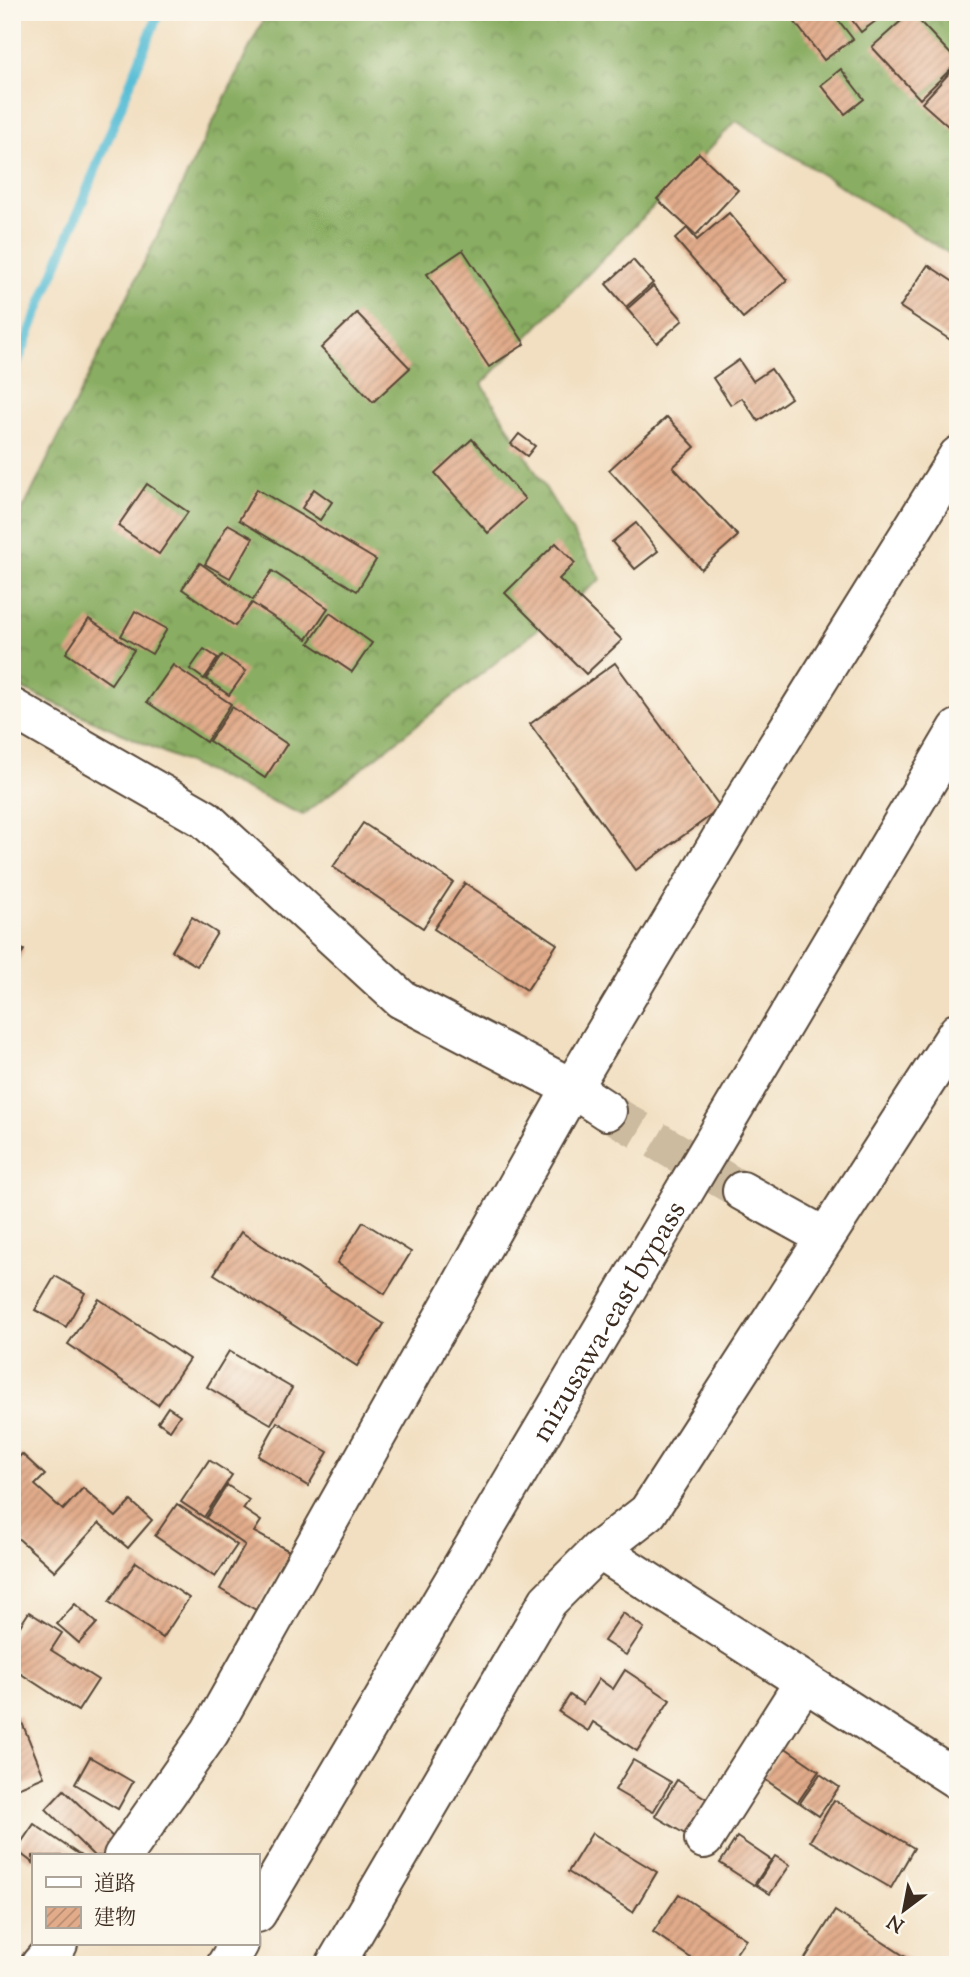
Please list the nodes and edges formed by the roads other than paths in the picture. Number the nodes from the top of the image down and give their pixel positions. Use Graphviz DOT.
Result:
graph roads {
  1 [pos="958,456"];
  2 [pos="12,708"];
  3 [pos="958,729"];
  4 [pos="954,1047"];
  5 [pos="572,1088"];
  6 [pos="607,1111"];
  7 [pos="742,1191"];
  8 [pos="825,1237"];
  9 [pos="599,1550"];
  10 [pos="804,1682"];
  11 [pos="958,1780"];
  12 [pos="704,1839"];
  13 [pos="124,1854"];
  14 [pos="259,1910"];
  15 [pos="56,1946"];
  16 [pos="238,1946"];
  17 [pos="40,1965"];
  18 [pos="226,1965"];
  19 [pos="334,1965"];
  1 -- 5 [label="main road"];
  2 -- 5 [label="main road"];
  3 -- 14 [label="main road, mizusawa-east bypass"];
  4 -- 8 [label="main road"];
  5 -- 6 [label="main road"];
  5 -- 13 [label="main road"];
  7 -- 8 [label="main road"];
  8 -- 9 [label="main road"];
  9 -- 10 [label="main road"];
  9 -- 19 [label="main road"];
  10 -- 11 [label="main road"];
  10 -- 12 [label="main road"];
  15 -- 17 [label="main road"];
  16 -- 18 [label="main road"];
}
